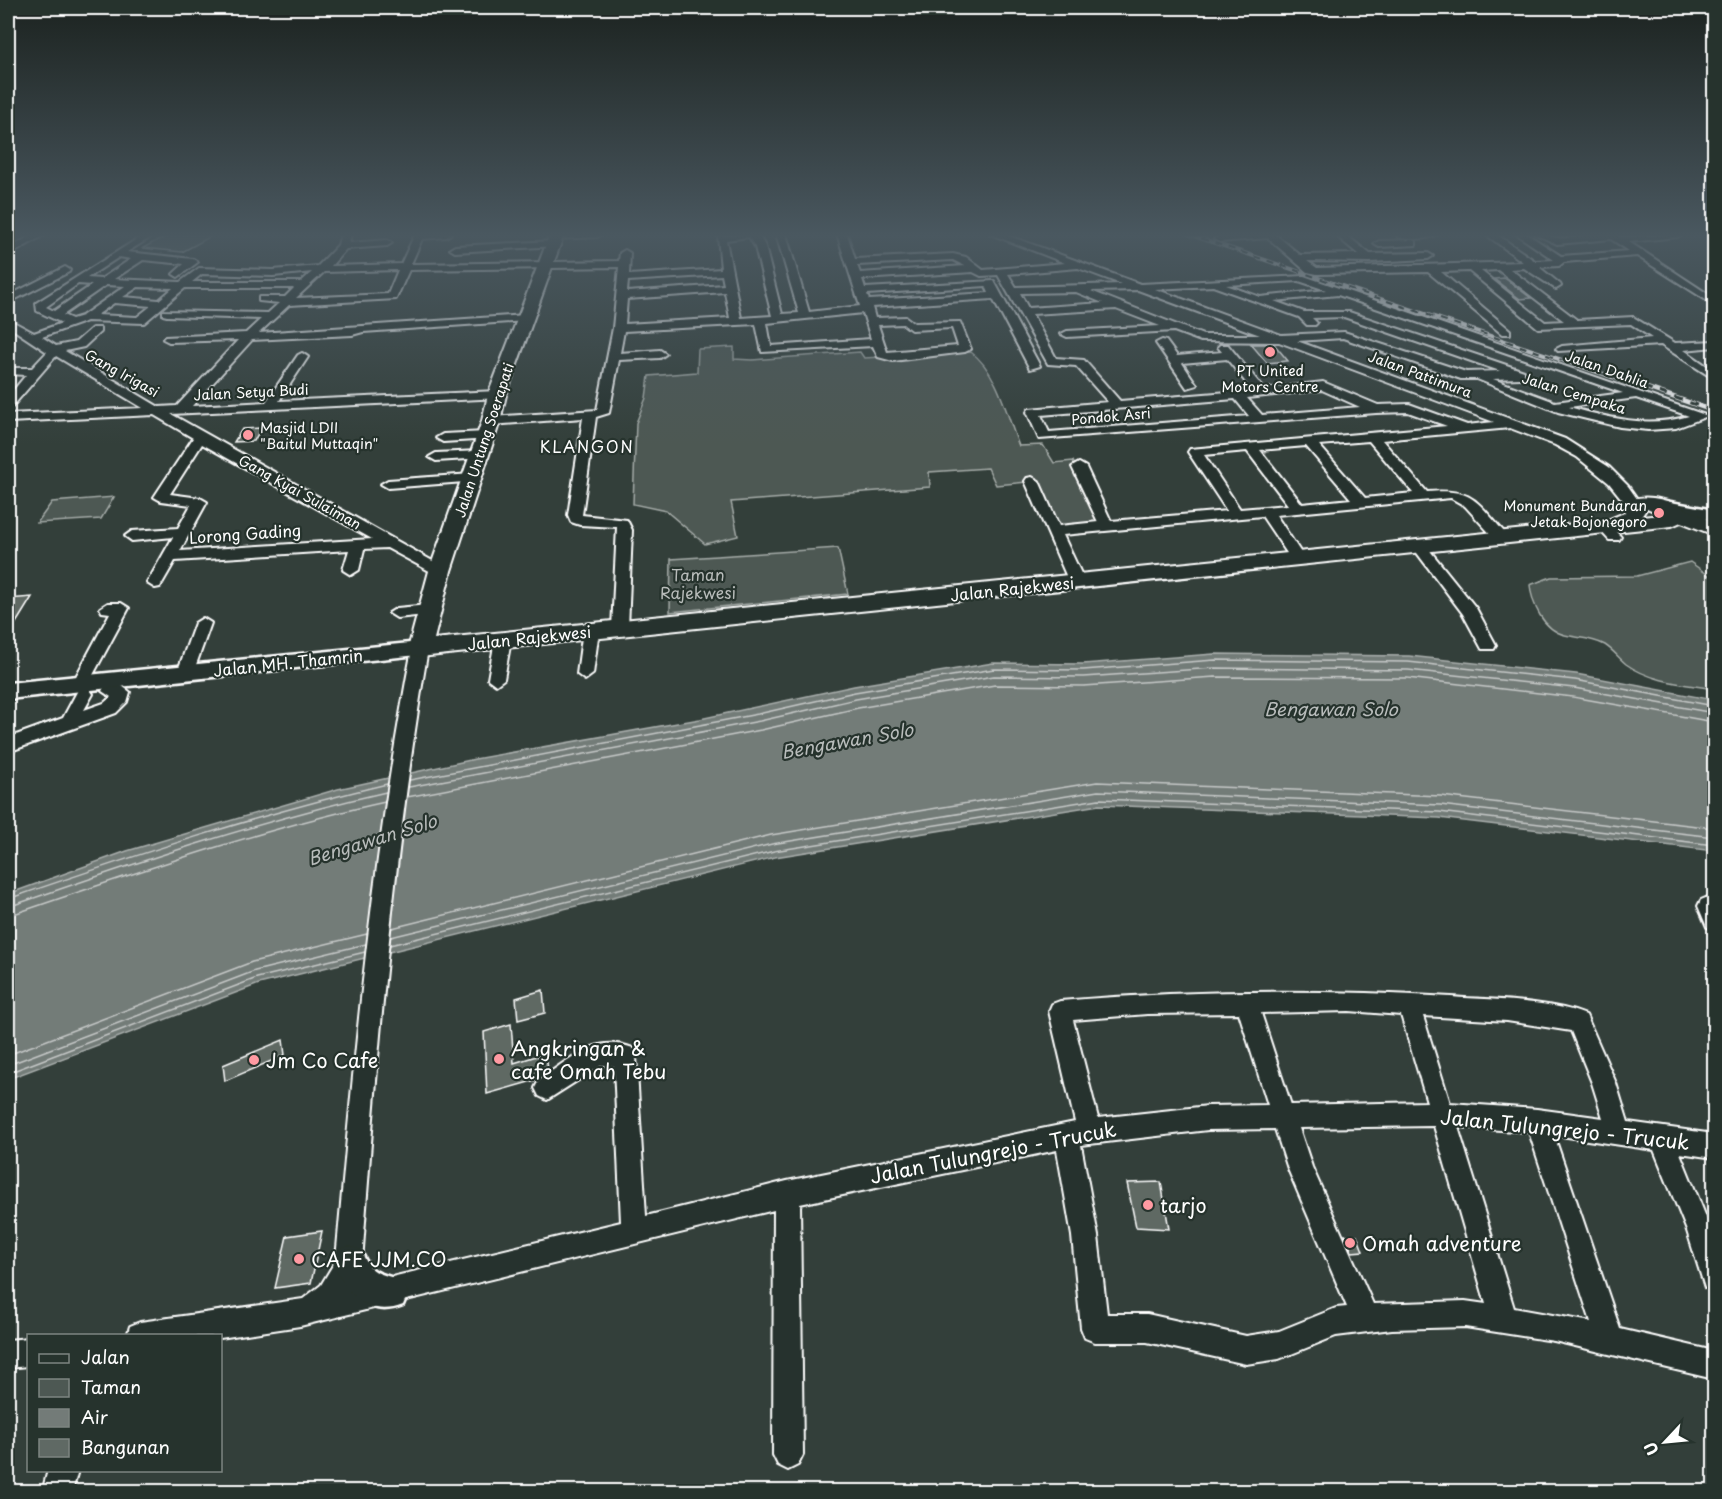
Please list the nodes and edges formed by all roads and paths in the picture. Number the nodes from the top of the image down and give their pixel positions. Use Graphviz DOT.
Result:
graph roads {
  1 [pos="42,304"];
  2 [pos="72,304"];
  3 [pos="106,304"];
  4 [pos="138,304"];
  5 [pos="167,304"];
  6 [pos="284,304"];
  7 [pos="531,304"];
  8 [pos="621,304"];
  9 [pos="733,304"];
  10 [pos="774,304"];
  11 [pos="801,304"];
  12 [pos="865,304"];
  13 [pos="902,304"];
  14 [pos="1000,304"];
  15 [pos="1021,304"];
  16 [pos="1111,304"];
  17 [pos="1183,304"];
  18 [pos="1271,304"];
  19 [pos="1376,304"];
  20 [pos="1473,304"];
  21 [pos="1515,304"];
  22 [pos="1549,304"];
  23 [pos="1116,306"];
  24 [pos="866,307"];
  25 [pos="164,308"];
  26 [pos="1025,311"];
  27 [pos="56,315"];
  28 [pos="1303,315"];
  29 [pos="269,316"];
  30 [pos="805,316"];
  31 [pos="86,318"];
  32 [pos="526,318"];
  33 [pos="778,318"];
  34 [pos="761,320"];
  35 [pos="8,322"];
  36 [pos="736,322"];
  37 [pos="872,322"];
  38 [pos="71,323"];
  39 [pos="1575,324"];
  40 [pos="1443,327"];
  41 [pos="618,328"];
  42 [pos="1176,329"];
  43 [pos="1506,332"];
  44 [pos="1067,334"];
  45 [pos="1404,334"];
  46 [pos="1320,336"];
  47 [pos="248,337"];
  48 [pos="1217,338"];
  49 [pos="169,339"];
  50 [pos="1279,339"];
  51 [pos="36,340"];
  52 [pos="879,342"];
  53 [pos="1162,343"];
  54 [pos="1669,344"];
  55 [pos="1714,345"];
  56 [pos="1562,349"];
  57 [pos="52,351"];
  58 [pos="660,354"];
  59 [pos="1231,355"];
  60 [pos="302,357"];
  61 [pos="614,357"];
  62 [pos="1174,360"];
  63 [pos="1034,366"];
  64 [pos="8,371"];
  65 [pos="1564,371"];
  66 [pos="36,372"];
  67 [pos="1712,372"];
  68 [pos="1520,374"];
  69 [pos="1471,376"];
  70 [pos="1404,384"];
  71 [pos="1191,385"];
  72 [pos="1260,392"];
  73 [pos="497,395"];
  74 [pos="1238,395"];
  75 [pos="1638,395"];
  76 [pos="8,404"];
  77 [pos="1555,404"];
  78 [pos="1117,405"];
  79 [pos="270,406"];
  80 [pos="1376,409"];
  81 [pos="180,411"];
  82 [pos="160,412"];
  83 [pos="590,415"];
  84 [pos="1705,415"];
  85 [pos="8,418"];
  86 [pos="1259,419"];
  87 [pos="1512,424"];
  88 [pos="488,428"];
  89 [pos="1464,428"];
  90 [pos="1371,435"];
  91 [pos="200,437"];
  92 [pos="443,438"];
  93 [pos="1308,441"];
  94 [pos="1250,446"];
  95 [pos="479,455"];
  96 [pos="436,457"];
  97 [pos="1079,467"];
  98 [pos="472,478"];
  99 [pos="1032,481"];
  100 [pos="388,484"];
  101 [pos="1422,495"];
  102 [pos="1360,502"];
  103 [pos="1298,508"];
  104 [pos="1266,511"];
  105 [pos="1657,512"];
  106 [pos="1236,514"];
  107 [pos="1708,517"];
  108 [pos="348,520"];
  109 [pos="1107,527"];
  110 [pos="1714,529"];
  111 [pos="1607,530"];
  112 [pos="1054,531"];
  113 [pos="184,532"];
  114 [pos="1714,534"];
  115 [pos="132,536"];
  116 [pos="1500,536"];
  117 [pos="390,543"];
  118 [pos="357,545"];
  119 [pos="1418,545"];
  120 [pos="328,546"];
  121 [pos="171,556"];
  122 [pos="1298,559"];
  123 [pos="351,570"];
  124 [pos="440,571"];
  125 [pos="1077,582"];
  126 [pos="155,583"];
  127 [pos="108,608"];
  128 [pos="428,610"];
  129 [pos="397,613"];
  130 [pos="203,623"];
  131 [pos="621,628"];
  132 [pos="591,630"];
  133 [pos="503,640"];
  134 [pos="1488,645"];
  135 [pos="420,649"];
  136 [pos="185,673"];
  137 [pos="585,674"];
  138 [pos="156,675"];
  139 [pos="496,679"];
  140 [pos="115,684"];
  141 [pos="82,688"];
  142 [pos="8,691"];
  143 [pos="8,699"];
  144 [pos="69,724"];
  145 [pos="8,745"];
  146 [pos="1246,1001"];
  147 [pos="1409,1005"];
  148 [pos="547,1088"];
  149 [pos="1442,1114"];
  150 [pos="1281,1116"];
  151 [pos="1538,1121"];
  152 [pos="1078,1133"];
  153 [pos="1619,1133"];
  154 [pos="1662,1139"];
  155 [pos="1714,1146"];
  156 [pos="787,1194"];
  157 [pos="634,1231"];
  158 [pos="349,1262"];
  159 [pos="1714,1279"];
  160 [pos="391,1293"];
  161 [pos="300,1313"];
  162 [pos="1366,1319"];
  163 [pos="1503,1320"];
  164 [pos="147,1334"];
  165 [pos="1611,1342"];
  166 [pos="27,1352"];
  167 [pos="8,1354"];
  168 [pos="1714,1365"];
  169 [pos="788,1455"];
  170 [pos="62,1472"];
  171 [pos="57,1491"];
  1 -- 27 [label="street"];
  2 -- 27 [label="street"];
  3 -- 31 [label="street"];
  4 -- 25 [label="street"];
  5 -- 25 [label="street"];
  6 -- 29 [label="street"];
  7 -- 32 [label="highway, Jalan Untung Soerapati"];
  8 -- 41 [label="street"];
  9 -- 36 [label="street"];
  10 -- 33 [label="street"];
  11 -- 30 [label="street"];
  12 -- 24 [label="street"];
  13 -- 24 [label="street"];
  14 -- 63 [label="street"];
  15 -- 26 [label="street, Pondok Asri"];
  16 -- 23 [label="street"];
  17 -- 50 [label="street, Jalan Pattimura"];
  18 -- 28 [label="street"];
  19 -- 40 [label="street, Jalan Dahlia"];
  20 -- 43 [label="street"];
  21 -- 39 [label="street"];
  22 -- 39 [label="street"];
  23 -- 26 [label="street"];
  23 -- 42 [label="street"];
  24 -- 30 [label="street"];
  24 -- 37 [label="street"];
  25 -- 29 [label="street"];
  25 -- 31 [label="street"];
  26 -- 78 [label="street, Pondok Asri"];
  27 -- 38 [label="street"];
  28 -- 45 [label="street"];
  28 -- 46 [label="street"];
  29 -- 47 [label="street"];
  30 -- 33 [label="street"];
  31 -- 38 [label="street"];
  32 -- 47 [label="street"];
  32 -- 73 [label="highway, Jalan Untung Soerapati"];
  33 -- 34 [label="street"];
  34 -- 36 [label="street"];
  34 -- 52 [label="street"];
  35 -- 51 [label="street, Gang Irigasi"];
  36 -- 41 [label="street"];
  37 -- 52 [label="street"];
  37 -- 52 [label="street"];
  38 -- 51 [label="street"];
  39 -- 54 [label="street"];
  40 -- 45 [label="street"];
  40 -- 65 [label="street, Jalan Dahlia"];
  41 -- 61 [label="street"];
  42 -- 44 [label="street"];
  42 -- 48 [label="street"];
  45 -- 68 [label="street"];
  46 -- 50 [label="street, Jalan Cempaka"];
  46 -- 69 [label="street, Jalan Cempaka"];
  47 -- 49 [label="street"];
  47 -- 81 [label="street"];
  48 -- 50 [label="street"];
  48 -- 59 [label="street"];
  50 -- 70 [label="street, Jalan Pattimura"];
  51 -- 57 [label="street, Gang Irigasi"];
  51 -- 57 [label="street"];
  53 -- 62 [label="street"];
  54 -- 55 [label="street"];
  54 -- 56 [label="street"];
  54 -- 67 [label="street"];
  57 -- 66 [label="street"];
  57 -- 82 [label="street, Gang Irigasi"];
  58 -- 61 [label="street"];
  59 -- 62 [label="street"];
  59 -- 72 [label="street"];
  60 -- 79 [label="street"];
  61 -- 83 [label="street"];
  62 -- 71 [label="street"];
  64 -- 66 [label="street"];
  65 -- 68 [label="street"];
  65 -- 75 [label="street, Jalan Dahlia"];
  66 -- 76 [label="street"];
  68 -- 69 [label="street"];
  69 -- 70 [label="street"];
  69 -- 77 [label="street, Jalan Cempaka"];
  70 -- 87 [label="street, Jalan Pattimura"];
  72 -- 74 [label="street, Pondok Asri"];
  72 -- 80 [label="street, Pondok Asri"];
  73 -- 79 [label="street, Jalan Setya Budi"];
  73 -- 88 [label="highway, Jalan Untung Soerapati"];
  74 -- 78 [label="street, Pondok Asri"];
  74 -- 86 [label="street"];
  75 -- 77 [label="street"];
  75 -- 84 [label="street, Jalan Dahlia"];
  77 -- 84 [label="street, Jalan Cempaka"];
  78 -- 86 [label="street, Pondok Asri"];
  79 -- 81 [label="street, Jalan Setya Budi"];
  80 -- 86 [label="street"];
  80 -- 89 [label="street, Pondok Asri"];
  81 -- 82 [label="street, Jalan Setya Budi"];
  82 -- 85 [label="street, Jalan Setya Budi"];
  82 -- 91 [label="street, Gang Kyai Sulaiman"];
  83 -- 88 [label="street"];
  83 -- 131 [label="street"];
  87 -- 89 [label="street"];
  87 -- 105 [label="street, Jalan Pattimura"];
  88 -- 92 [label="street"];
  88 -- 95 [label="highway, Jalan Untung Soerapati"];
  89 -- 90 [label="street"];
  90 -- 93 [label="street"];
  90 -- 101 [label="street"];
  91 -- 108 [label="street, Gang Kyai Sulaiman"];
  91 -- 113 [label="street, Lorong Gading"];
  93 -- 94 [label="street"];
  93 -- 102 [label="street"];
  94 -- 103 [label="street"];
  94 -- 106 [label="street"];
  95 -- 96 [label="street"];
  95 -- 98 [label="highway, Jalan Untung Soerapati"];
  97 -- 109 [label="street"];
  98 -- 100 [label="street"];
  98 -- 124 [label="highway, Jalan Untung Soerapati"];
  99 -- 112 [label="street"];
  101 -- 102 [label="street"];
  101 -- 116 [label="street"];
  102 -- 103 [label="street"];
  103 -- 104 [label="street"];
  104 -- 106 [label="street"];
  104 -- 122 [label="street"];
  105 -- 107 [label="highway"];
  105 -- 111 [label="highway, Jalan Rajekwesi"];
  105 -- 111 [label="highway"];
  105 -- 114 [label="highway"];
  106 -- 109 [label="street"];
  107 -- 110 [label="highway"];
  108 -- 117 [label="street, Gang Kyai Sulaiman"];
  108 -- 120 [label="street"];
  109 -- 112 [label="street"];
  111 -- 116 [label="highway, Jalan Rajekwesi"];
  112 -- 125 [label="street"];
  113 -- 115 [label="street"];
  113 -- 121 [label="street, Lorong Gading"];
  116 -- 119 [label="highway, Jalan Rajekwesi"];
  117 -- 118 [label="street, Lorong Gading"];
  117 -- 124 [label="street, Gang Kyai Sulaiman"];
  118 -- 120 [label="street, Lorong Gading"];
  118 -- 123 [label="street"];
  119 -- 122 [label="highway, Jalan Rajekwesi"];
  119 -- 134 [label="street"];
  120 -- 121 [label="street, Lorong Gading"];
  121 -- 126 [label="street"];
  122 -- 125 [label="highway, Jalan Rajekwesi"];
  124 -- 128 [label="highway, Jalan Untung Soerapati"];
  125 -- 131 [label="highway, Jalan Rajekwesi"];
  127 -- 141 [label="street"];
  128 -- 129 [label="street"];
  128 -- 135 [label="highway, Jalan Untung Soerapati"];
  130 -- 136 [label="street"];
  131 -- 132 [label="highway, Jalan Rajekwesi"];
  132 -- 133 [label="highway, Jalan Rajekwesi"];
  132 -- 137 [label="street"];
  133 -- 135 [label="highway, Jalan Rajekwesi"];
  133 -- 139 [label="street"];
  135 -- 136 [label="main road, Jalan MH. Thamrin"];
  135 -- 158 [label="street"];
  136 -- 138 [label="main road, Jalan MH. Thamrin"];
  138 -- 140 [label="main road, Jalan MH. Thamrin"];
  138 -- 141 [label="main road, Jalan MH. Thamrin"];
  140 -- 143 [label="main road, Jalan MH. Thamrin"];
  140 -- 144 [label="street"];
  141 -- 142 [label="main road, Jalan MH. Thamrin"];
  141 -- 144 [label="street"];
  144 -- 145 [label="street"];
  146 -- 147 [label="street"];
  146 -- 150 [label="street"];
  146 -- 152 [label="street"];
  147 -- 149 [label="street"];
  147 -- 153 [label="street"];
  148 -- 157 [label="street"];
  149 -- 150 [label="street, Jalan Tulungrejo - Trucuk"];
  149 -- 151 [label="street, Jalan Tulungrejo - Trucuk"];
  149 -- 163 [label="street"];
  150 -- 152 [label="street, Jalan Tulungrejo - Trucuk"];
  150 -- 162 [label="street"];
  151 -- 153 [label="street, Jalan Tulungrejo - Trucuk"];
  151 -- 165 [label="street"];
  152 -- 156 [label="street, Jalan Tulungrejo - Trucuk"];
  152 -- 162 [label="street"];
  153 -- 154 [label="street, Jalan Tulungrejo - Trucuk"];
  154 -- 155 [label="street, Jalan Tulungrejo - Trucuk"];
  154 -- 159 [label="street"];
  156 -- 157 [label="street, Jalan Tulungrejo - Trucuk"];
  156 -- 169 [label="street"];
  157 -- 160 [label="street, Jalan Tulungrejo - Trucuk"];
  158 -- 160 [label="main road"];
  158 -- 161 [label="street"];
  160 -- 161 [label="street, Jalan Tulungrejo - Trucuk"];
  161 -- 164 [label="street, Jalan Tulungrejo - Trucuk"];
  162 -- 163 [label="street"];
  163 -- 165 [label="street"];
  165 -- 168 [label="street"];
  166 -- 167 [label="street"];
  170 -- 171 [label="street"];
}
